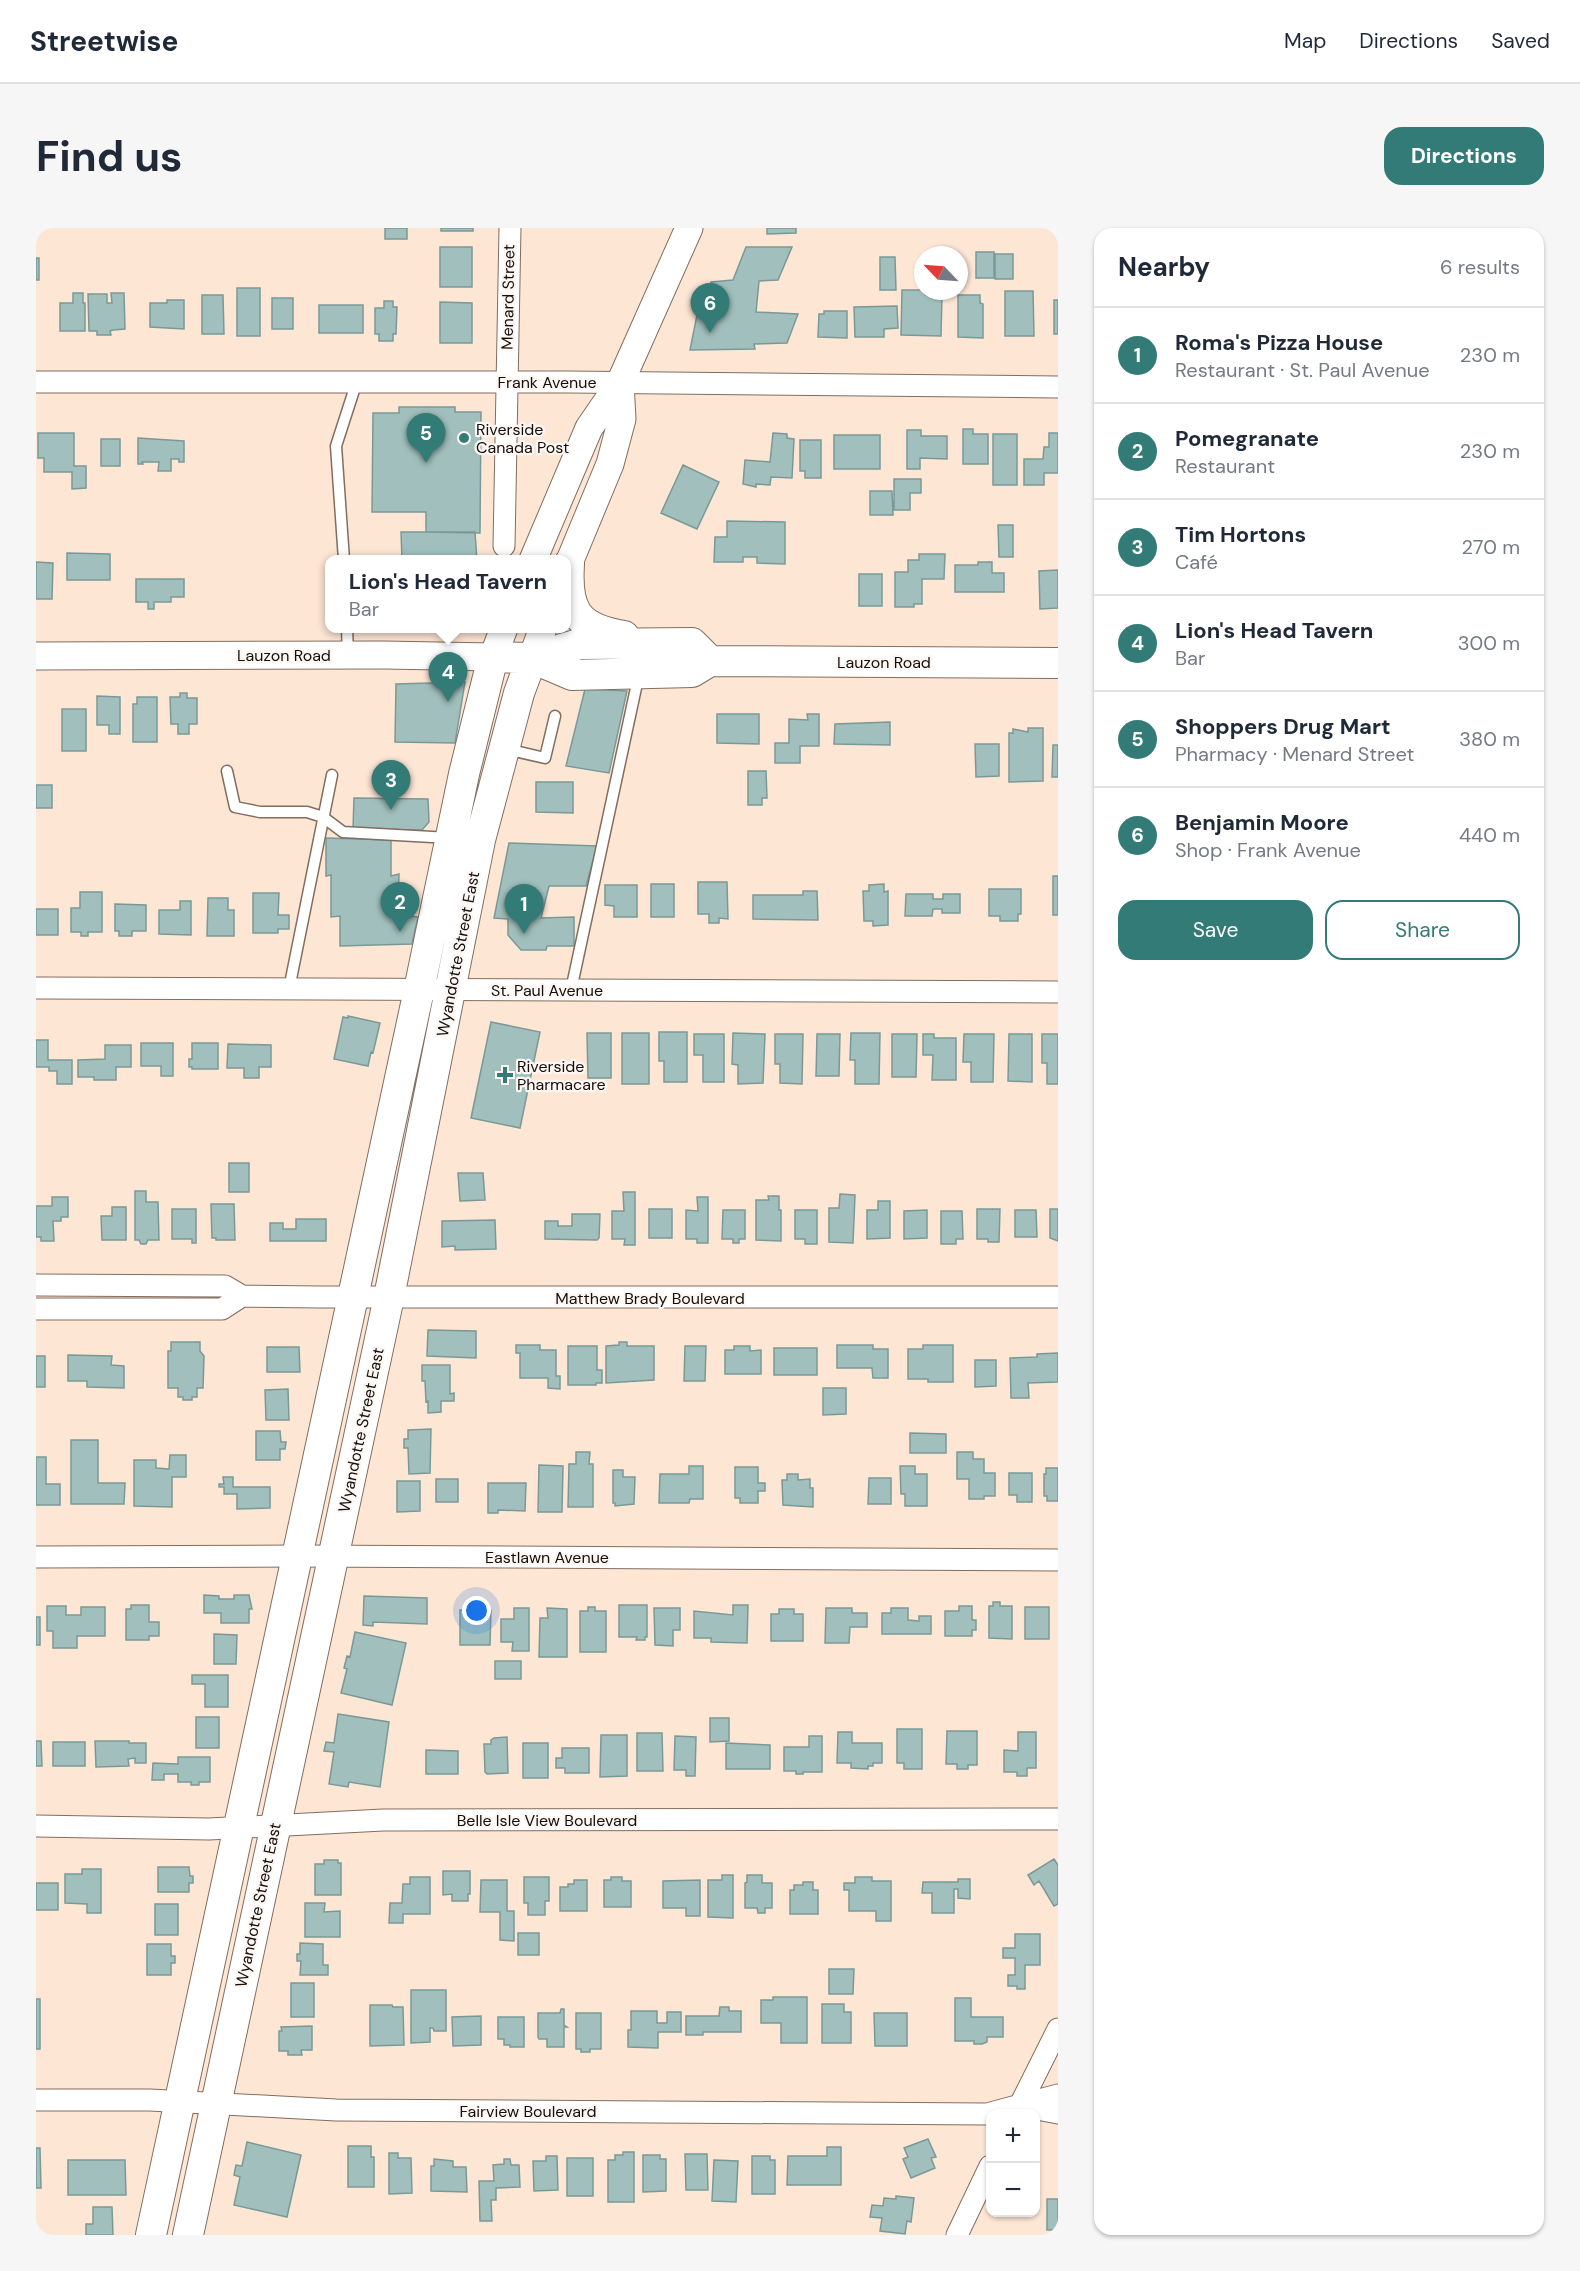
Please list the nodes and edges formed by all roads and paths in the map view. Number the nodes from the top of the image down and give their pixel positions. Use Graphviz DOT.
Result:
graph roads {
  1 [pos="510,228"];
  2 [pos="689,228"];
  3 [pos="357,381"];
  4 [pos="36,382"];
  5 [pos="506,382"];
  6 [pos="620,383"];
  7 [pos="1058,387"];
  8 [pos="504,546"];
  9 [pos="344,555"];
  10 [pos="535,555"];
  11 [pos="571,560"];
  12 [pos="571,605"];
  13 [pos="502,633"];
  14 [pos="541,633"];
  15 [pos="348,642"];
  16 [pos="666,643"];
  17 [pos="36,656"];
  18 [pos="494,657"];
  19 [pos="532,658"];
  20 [pos="710,661"];
  21 [pos="1058,663"];
  22 [pos="639,674"];
  23 [pos="555,716"];
  24 [pos="503,749"];
  25 [pos="227,771"];
  26 [pos="332,775"];
  27 [pos="323,817"];
  28 [pos="465,839"];
  29 [pos="36,988"];
  30 [pos="289,989"];
  31 [pos="419,990"];
  32 [pos="451,990"];
  33 [pos="571,990"];
  34 [pos="1058,992"];
  35 [pos="36,1285"];
  36 [pos="242,1296"];
  37 [pos="353,1297"];
  38 [pos="389,1297"];
  39 [pos="1058,1298"];
  40 [pos="36,1309"];
  41 [pos="297,1556"];
  42 [pos="36,1557"];
  43 [pos="334,1557"];
  44 [pos="1058,1560"];
  45 [pos="1058,1819"];
  46 [pos="274,1824"];
  47 [pos="36,1826"];
  48 [pos="239,1827"];
  49 [pos="1058,2029"];
  50 [pos="1058,2096"];
  51 [pos="36,2100"];
  52 [pos="180,2102"];
  53 [pos="216,2103"];
  54 [pos="1018,2109"];
  55 [pos="1021,2109"];
  56 [pos="1040,2112"];
  57 [pos="1058,2113"];
  58 [pos="986,2114"];
  59 [pos="986,2174"];
  60 [pos="151,2235"];
  61 [pos="188,2235"];
  62 [pos="957,2235"];
  1 -- 5 [label="street, Menard Street"];
  2 -- 6 [label="street"];
  3 -- 4 [label="street, Frank Avenue"];
  3 -- 5 [label="street, Frank Avenue"];
  3 -- 9 [label="lane"];
  5 -- 6 [label="street, Frank Avenue"];
  5 -- 8 [label="street, Menard Street"];
  6 -- 7 [label="street, Frank Avenue"];
  6 -- 10 [label="street"];
  6 -- 11 [label="street"];
  12 -- 16 [label="main road"];
  13 -- 18 [label="street, Wyandotte Street East"];
  14 -- 19 [label="street, Wyandotte Street East"];
  15 -- 17 [label="street, Lauzon Road"];
  15 -- 18 [label="street, Lauzon Road"];
  16 -- 19 [label="main road, Lauzon Road"];
  16 -- 20 [label="main road, Lauzon Road"];
  18 -- 19 [label="main road, Lauzon Road"];
  18 -- 28 [label="main road, Wyandotte Street East"];
  19 -- 22 [label="main road, Lauzon Road"];
  19 -- 24 [label="main road, Wyandotte Street East"];
  20 -- 21 [label="main road, Lauzon Road"];
  20 -- 22 [label="main road, Lauzon Road"];
  22 -- 33 [label="lane"];
  23 -- 24 [label="lane"];
  24 -- 28 [label="main road, Wyandotte Street East"];
  25 -- 27 [label="lane"];
  26 -- 27 [label="lane"];
  27 -- 28 [label="lane"];
  27 -- 30 [label="lane"];
  28 -- 31 [label="main road, Wyandotte Street East"];
  28 -- 32 [label="main road, Wyandotte Street East"];
  29 -- 30 [label="street, St. Paul Avenue"];
  30 -- 31 [label="street, St. Paul Avenue"];
  31 -- 32 [label="street, St. Paul Avenue"];
  31 -- 37 [label="main road, Wyandotte Street East"];
  32 -- 33 [label="street, St. Paul Avenue"];
  32 -- 38 [label="main road, Wyandotte Street East"];
  33 -- 34 [label="street, St. Paul Avenue"];
  35 -- 36 [label="street, Matthew Brady Boulevard"];
  36 -- 37 [label="street, Matthew Brady Boulevard"];
  36 -- 40 [label="street, Matthew Brady Boulevard"];
  37 -- 38 [label="street, Matthew Brady Boulevard"];
  37 -- 41 [label="main road, Wyandotte Street East"];
  38 -- 39 [label="street, Matthew Brady Boulevard"];
  38 -- 43 [label="main road, Wyandotte Street East"];
  41 -- 42 [label="street, Eastlawn Avenue"];
  41 -- 43 [label="street, Eastlawn Avenue"];
  41 -- 48 [label="main road, Wyandotte Street East"];
  43 -- 44 [label="street, Eastlawn Avenue"];
  43 -- 46 [label="main road, Wyandotte Street East"];
  45 -- 46 [label="street, Belle Isle View Boulevard"];
  46 -- 48 [label="street, Belle Isle View Boulevard"];
  46 -- 53 [label="main road, Wyandotte Street East"];
  47 -- 48 [label="street, Belle Isle View Boulevard"];
  48 -- 52 [label="main road, Wyandotte Street East"];
  49 -- 54 [label="street"];
  50 -- 55 [label="street, Fairview Boulevard"];
  51 -- 52 [label="street, Fairview Boulevard"];
  52 -- 53 [label="street, Fairview Boulevard"];
  52 -- 60 [label="main road, Wyandotte Street East"];
  53 -- 58 [label="street, Fairview Boulevard"];
  53 -- 61 [label="main road, Wyandotte Street East"];
  56 -- 57 [label="street, Fairview Boulevard"];
  59 -- 62 [label="street"];
}
